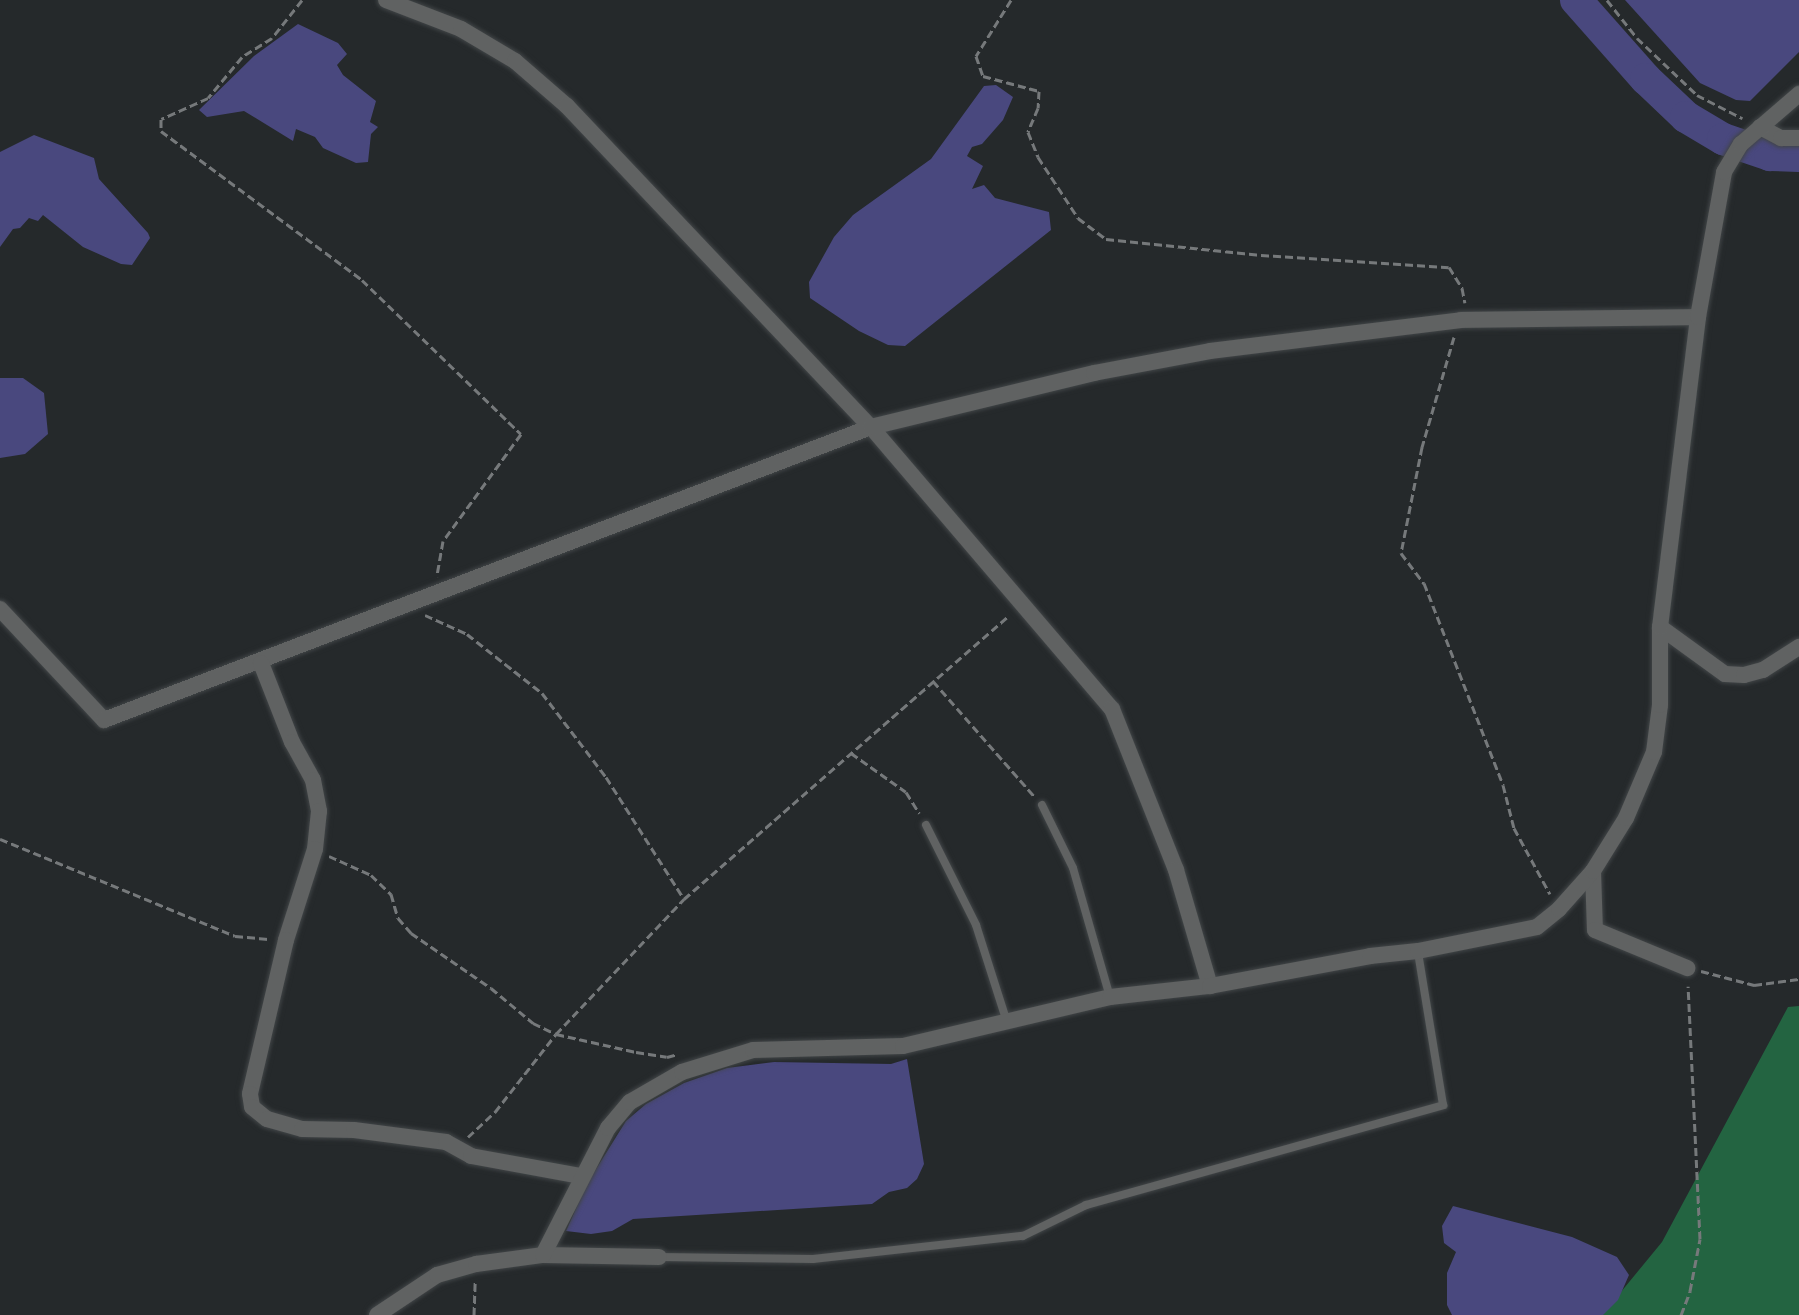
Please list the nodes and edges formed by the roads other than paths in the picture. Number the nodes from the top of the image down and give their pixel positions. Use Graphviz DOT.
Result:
graph roads {
  1 [pos="386,0"];
  2 [pos="1799,94"];
  3 [pos="1760,127"];
  4 [pos="1799,138"];
  5 [pos="1698,317"];
  6 [pos="871,427"];
  7 [pos="0,609"];
  8 [pos="1660,627"];
  9 [pos="1799,647"];
  10 [pos="261,663"];
  11 [pos="1042,805"];
  12 [pos="926,825"];
  13 [pos="1593,871"];
  14 [pos="1418,951"];
  15 [pos="1687,968"];
  16 [pos="1210,986"];
  17 [pos="1110,997"];
  18 [pos="1007,1022"];
  19 [pos="581,1176"];
  20 [pos="543,1255"];
  21 [pos="659,1257"];
  22 [pos="377,1315"];
  1 -- 6 [label="street"];
  2 -- 3 [label="street"];
  3 -- 4 [label="street"];
  3 -- 5 [label="street"];
  5 -- 6 [label="street"];
  5 -- 8 [label="street"];
  6 -- 10 [label="street"];
  6 -- 16 [label="street"];
  7 -- 10 [label="street"];
  8 -- 9 [label="street"];
  8 -- 13 [label="street"];
  10 -- 19 [label="street"];
  11 -- 17 [label="lane"];
  12 -- 18 [label="lane"];
  13 -- 14 [label="street"];
  13 -- 15 [label="street"];
  14 -- 16 [label="street"];
  14 -- 21 [label="lane"];
  16 -- 17 [label="street"];
  17 -- 18 [label="street"];
  18 -- 19 [label="street"];
  19 -- 20 [label="street"];
  20 -- 21 [label="street"];
  20 -- 22 [label="street"];
}
